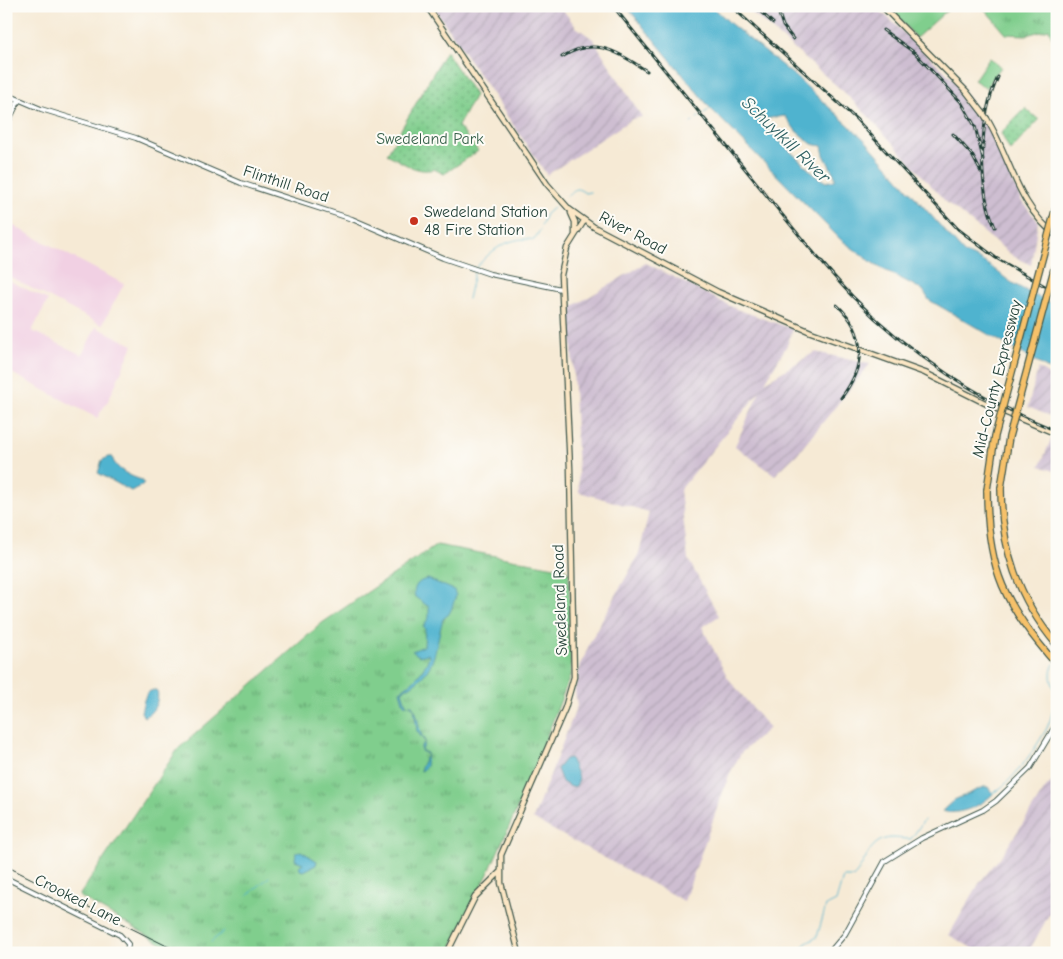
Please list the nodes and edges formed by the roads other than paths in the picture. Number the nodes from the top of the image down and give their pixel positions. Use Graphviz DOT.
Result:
graph roads {
  1 [pos="427,6"];
  2 [pos="882,6"];
  3 [pos="6,94"];
  4 [pos="19,100"];
  5 [pos="6,126"];
  6 [pos="1057,204"];
  7 [pos="570,209"];
  8 [pos="584,221"];
  9 [pos="574,236"];
  10 [pos="1057,236"];
  11 [pos="1057,258"];
  12 [pos="562,289"];
  13 [pos="1057,434"];
  14 [pos="1057,645"];
  15 [pos="1057,665"];
  16 [pos="1057,723"];
  17 [pos="500,872"];
  18 [pos="6,878"];
  19 [pos="127,953"];
  20 [pos="448,953"];
  21 [pos="519,953"];
  22 [pos="829,953"];
  1 -- 7 [label="main road, River Road"];
  2 -- 10 [label="main road, bridge"];
  3 -- 4 [label="street, Flinthill Road"];
  4 -- 5 [label="street"];
  4 -- 12 [label="street, Flinthill Road"];
  6 -- 15 [label="highway, Mid-County Expressway, bridge"];
  7 -- 8 [label="main road, River Road"];
  7 -- 9 [label="main road"];
  8 -- 9 [label="main road, Swedeland Road"];
  8 -- 13 [label="main road, River Road"];
  9 -- 12 [label="main road, Swedeland Road"];
  11 -- 14 [label="highway, Mid-County Expressway, bridge"];
  12 -- 17 [label="main road, Swedeland Road"];
  16 -- 22 [label="street"];
  17 -- 20 [label="main road"];
  17 -- 21 [label="main road"];
  18 -- 19 [label="street, Crooked Lane"];
}
